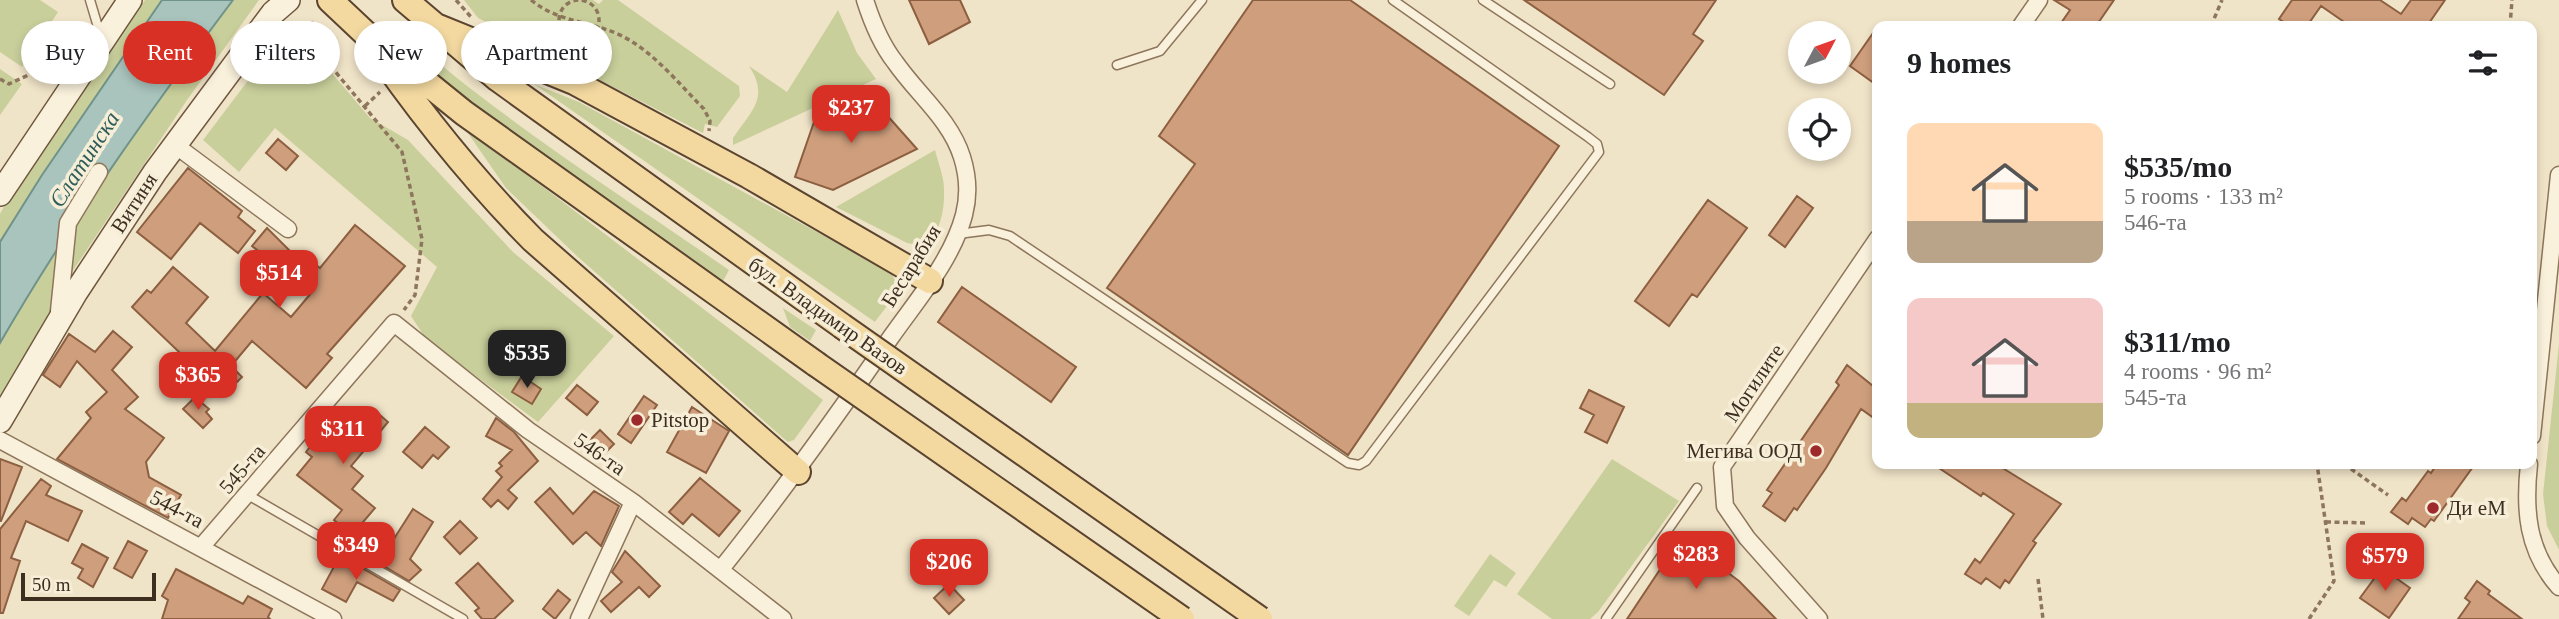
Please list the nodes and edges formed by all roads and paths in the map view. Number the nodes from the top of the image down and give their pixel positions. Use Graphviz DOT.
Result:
graph roads {
  1 [pos="90,0"];
  2 [pos="130,0"];
  3 [pos="288,0"];
  4 [pos="330,0"];
  5 [pos="405,0"];
  6 [pos="456,0"];
  7 [pos="531,0"];
  8 [pos="865,0"];
  9 [pos="1202,0"];
  10 [pos="1394,0"];
  11 [pos="1483,0"];
  12 [pos="2039,0"];
  13 [pos="2222,0"];
  14 [pos="2512,0"];
  15 [pos="559,17"];
  16 [pos="472,19"];
  17 [pos="97,21"];
  18 [pos="430,21"];
  19 [pos="560,21"];
  20 [pos="573,21"];
  21 [pos="597,21"];
  22 [pos="2024,21"];
  23 [pos="2213,21"];
  24 [pos="2510,21"];
  25 [pos="354,23"];
  26 [pos="447,30"];
  27 [pos="109,32"];
  28 [pos="612,33"];
  29 [pos="447,35"];
  30 [pos="1117,65"];
  31 [pos="340,77"];
  32 [pos="0,79"];
  33 [pos="21,79"];
  34 [pos="74,84"];
  35 [pos="399,84"];
  36 [pos="428,84"];
  37 [pos="1610,85"];
  38 [pos="380,92"];
  39 [pos="365,106"];
  40 [pos="705,140"];
  41 [pos="174,145"];
  42 [pos="99,173"];
  43 [pos="2559,175"];
  44 [pos="0,194"];
  45 [pos="288,229"];
  46 [pos="957,234"];
  47 [pos="1872,246"];
  48 [pos="930,281"];
  49 [pos="394,323"];
  50 [pos="51,334"];
  51 [pos="2537,388"];
  52 [pos="0,421"];
  53 [pos="0,440"];
  54 [pos="2317,469"];
  55 [pos="2351,469"];
  56 [pos="2529,469"];
  57 [pos="798,472"];
  58 [pos="1697,488"];
  59 [pos="248,495"];
  60 [pos="2388,495"];
  61 [pos="633,502"];
  62 [pos="2326,522"];
  63 [pos="2367,523"];
  64 [pos="202,546"];
  65 [pos="721,569"];
  66 [pos="2038,579"];
  67 [pos="2559,587"];
  68 [pos="333,619"];
  69 [pos="463,619"];
  70 [pos="579,619"];
  71 [pos="783,619"];
  72 [pos="1182,619"];
  73 [pos="1260,619"];
  74 [pos="1606,619"];
  75 [pos="1819,619"];
  76 [pos="2043,619"];
  77 [pos="2309,619"];
  1 -- 17 [label="lane"];
  2 -- 27 [label="street"];
  3 -- 41 [label="street, Витиня"];
  4 -- 25 [label="main road"];
  5 -- 18 [label="main road, бул. Владимир Вазов"];
  6 -- 16 [label="path"];
  7 -- 15 [label="path"];
  8 -- 46 [label="street, Бесарабия"];
  9 -- 30 [label="lane"];
  10 -- 46 [label="lane"];
  11 -- 37 [label="lane"];
  12 -- 22 [label="street"];
  13 -- 23 [label="path"];
  14 -- 24 [label="path"];
  15 -- 19 [label="path"];
  15 -- 20 [label="path"];
  15 -- 21 [label="path"];
  26 -- 48 [label="main road"];
  28 -- 40 [label="path"];
  29 -- 73 [label="main road, бул. Владимир Вазов, bridge"];
  31 -- 39 [label="path"];
  32 -- 33 [label="path"];
  34 -- 44 [label="street"];
  35 -- 57 [label="main road"];
  36 -- 72 [label="main road, bridge"];
  38 -- 39 [label="path"];
  39 -- 49 [label="path"];
  41 -- 45 [label="street"];
  41 -- 50 [label="street, Витиня"];
  42 -- 50 [label="street"];
  43 -- 51 [label="street"];
  46 -- 48 [label="street, Бесарабия"];
  47 -- 75 [label="street, Могилите"];
  48 -- 57 [label="street, Бесарабия"];
  49 -- 59 [label="street, 545-та"];
  49 -- 61 [label="street, 546-та"];
  50 -- 52 [label="street, Витиня"];
  53 -- 64 [label="street, 544-та"];
  54 -- 62 [label="path"];
  55 -- 60 [label="path"];
  56 -- 67 [label="street"];
  57 -- 65 [label="street, Бесарабия"];
  58 -- 74 [label="lane"];
  59 -- 64 [label="street, 545-та"];
  59 -- 69 [label="lane"];
  61 -- 65 [label="street, 546-та"];
  61 -- 70 [label="street"];
  62 -- 63 [label="path"];
  62 -- 77 [label="path"];
  64 -- 68 [label="street, 544-та"];
  65 -- 71 [label="street, 546-та"];
  66 -- 76 [label="path"];
}
